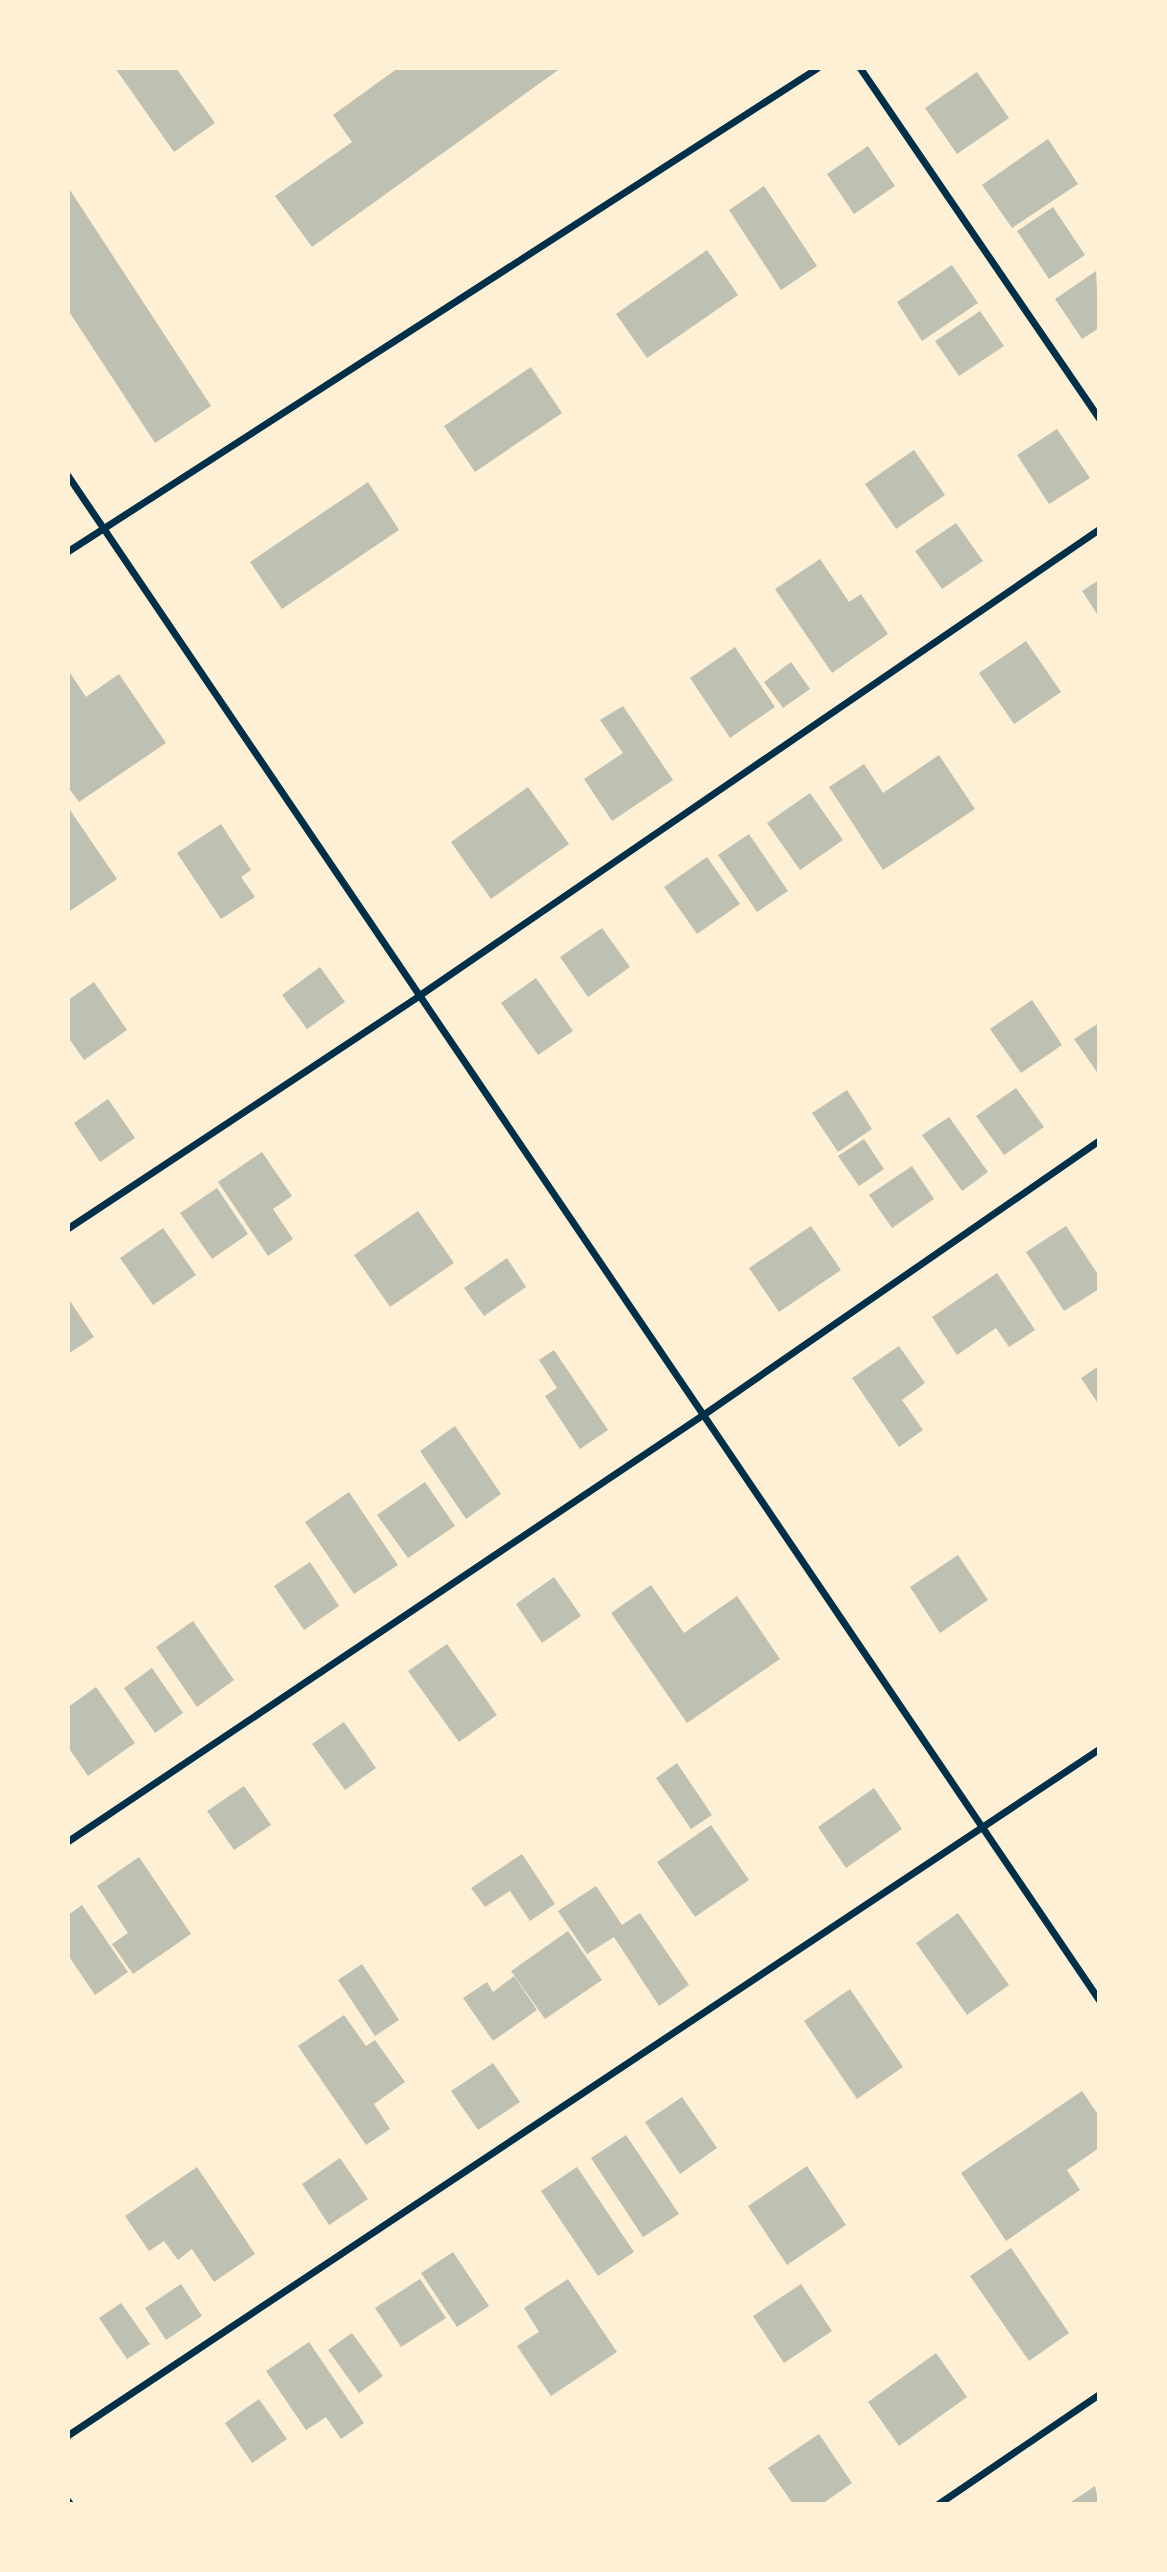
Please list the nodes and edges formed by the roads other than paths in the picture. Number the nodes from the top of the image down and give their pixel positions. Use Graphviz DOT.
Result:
graph roads {
  1 [pos="817,68"];
  2 [pos="860,68"];
  3 [pos="1099,419"];
  4 [pos="68,476"];
  5 [pos="104,528"];
  6 [pos="1099,529"];
  7 [pos="68,551"];
  8 [pos="418,996"];
  9 [pos="1099,1140"];
  10 [pos="68,1228"];
  11 [pos="701,1416"];
  12 [pos="1099,1749"];
  13 [pos="982,1829"];
  14 [pos="68,1841"];
  15 [pos="1099,2000"];
  16 [pos="1099,2394"];
  17 [pos="68,2435"];
  18 [pos="938,2504"];
  1 -- 5 [label="street"];
  2 -- 3 [label="street"];
  4 -- 5 [label="street"];
  5 -- 7 [label="street"];
  5 -- 8 [label="street"];
  6 -- 8 [label="street"];
  8 -- 10 [label="street"];
  8 -- 11 [label="street"];
  9 -- 11 [label="street"];
  11 -- 13 [label="street"];
  11 -- 14 [label="street"];
  12 -- 13 [label="street"];
  13 -- 15 [label="street"];
  13 -- 17 [label="street"];
  16 -- 18 [label="street"];
}
